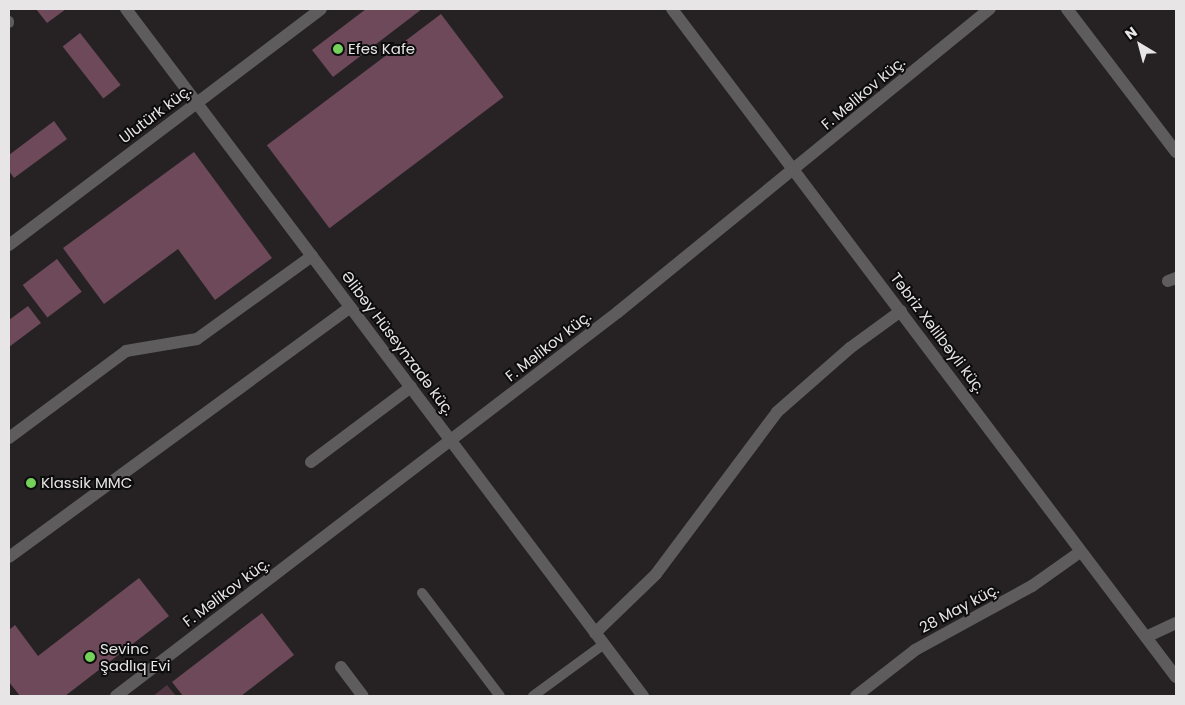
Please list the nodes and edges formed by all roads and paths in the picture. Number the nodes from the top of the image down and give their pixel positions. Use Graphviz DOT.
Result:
graph roads {
  1 [pos="126,9"];
  2 [pos="322,9"];
  3 [pos="672,9"];
  4 [pos="990,9"];
  5 [pos="1067,9"];
  6 [pos="197,103"];
  7 [pos="1176,152"];
  8 [pos="796,169"];
  9 [pos="9,245"];
  10 [pos="312,256"];
  11 [pos="350,307"];
  12 [pos="901,311"];
  13 [pos="411,387"];
  14 [pos="9,438"];
  15 [pos="452,442"];
  16 [pos="311,462"];
  17 [pos="1080,552"];
  18 [pos="9,557"];
  19 [pos="422,593"];
  20 [pos="1176,623"];
  21 [pos="595,632"];
  22 [pos="1146,638"];
  23 [pos="604,644"];
  24 [pos="341,667"];
  25 [pos="1176,677"];
  26 [pos="116,696"];
  27 [pos="362,696"];
  28 [pos="500,696"];
  29 [pos="533,696"];
  30 [pos="643,696"];
  31 [pos="856,696"];
  1 -- 6 [label="street, Əlibəy Hüseynzadə küç."];
  2 -- 6 [label="street, Ulutürk küç."];
  3 -- 8 [label="street, Təbriz Xəlilbəyli küç."];
  4 -- 8 [label="street, F. Məlikov küç."];
  5 -- 7 [label="street"];
  6 -- 9 [label="street, Ulutürk küç."];
  6 -- 10 [label="street, Əlibəy Hüseynzadə küç."];
  8 -- 12 [label="street, Təbriz Xəlilbəyli küç."];
  8 -- 15 [label="street, F. Məlikov küç."];
  10 -- 11 [label="street, Əlibəy Hüseynzadə küç."];
  10 -- 14 [label="street"];
  11 -- 13 [label="street, Əlibəy Hüseynzadə küç."];
  11 -- 18 [label="street"];
  12 -- 17 [label="street, Təbriz Xəlilbəyli küç."];
  12 -- 21 [label="street"];
  13 -- 15 [label="street, Əlibəy Hüseynzadə küç."];
  13 -- 16 [label="street"];
  15 -- 21 [label="street, Əlibəy Hüseynzadə küç."];
  15 -- 26 [label="street, F. Məlikov küç."];
  17 -- 22 [label="street, Təbriz Xəlilbəyli küç."];
  17 -- 31 [label="street, 28 May küç."];
  19 -- 28 [label="lane"];
  20 -- 22 [label="street"];
  21 -- 23 [label="street, Əlibəy Hüseynzadə küç."];
  22 -- 25 [label="street, Təbriz Xəlilbəyli küç."];
  23 -- 29 [label="lane"];
  23 -- 30 [label="street, Əlibəy Hüseynzadə küç."];
  24 -- 27 [label="street"];
}
